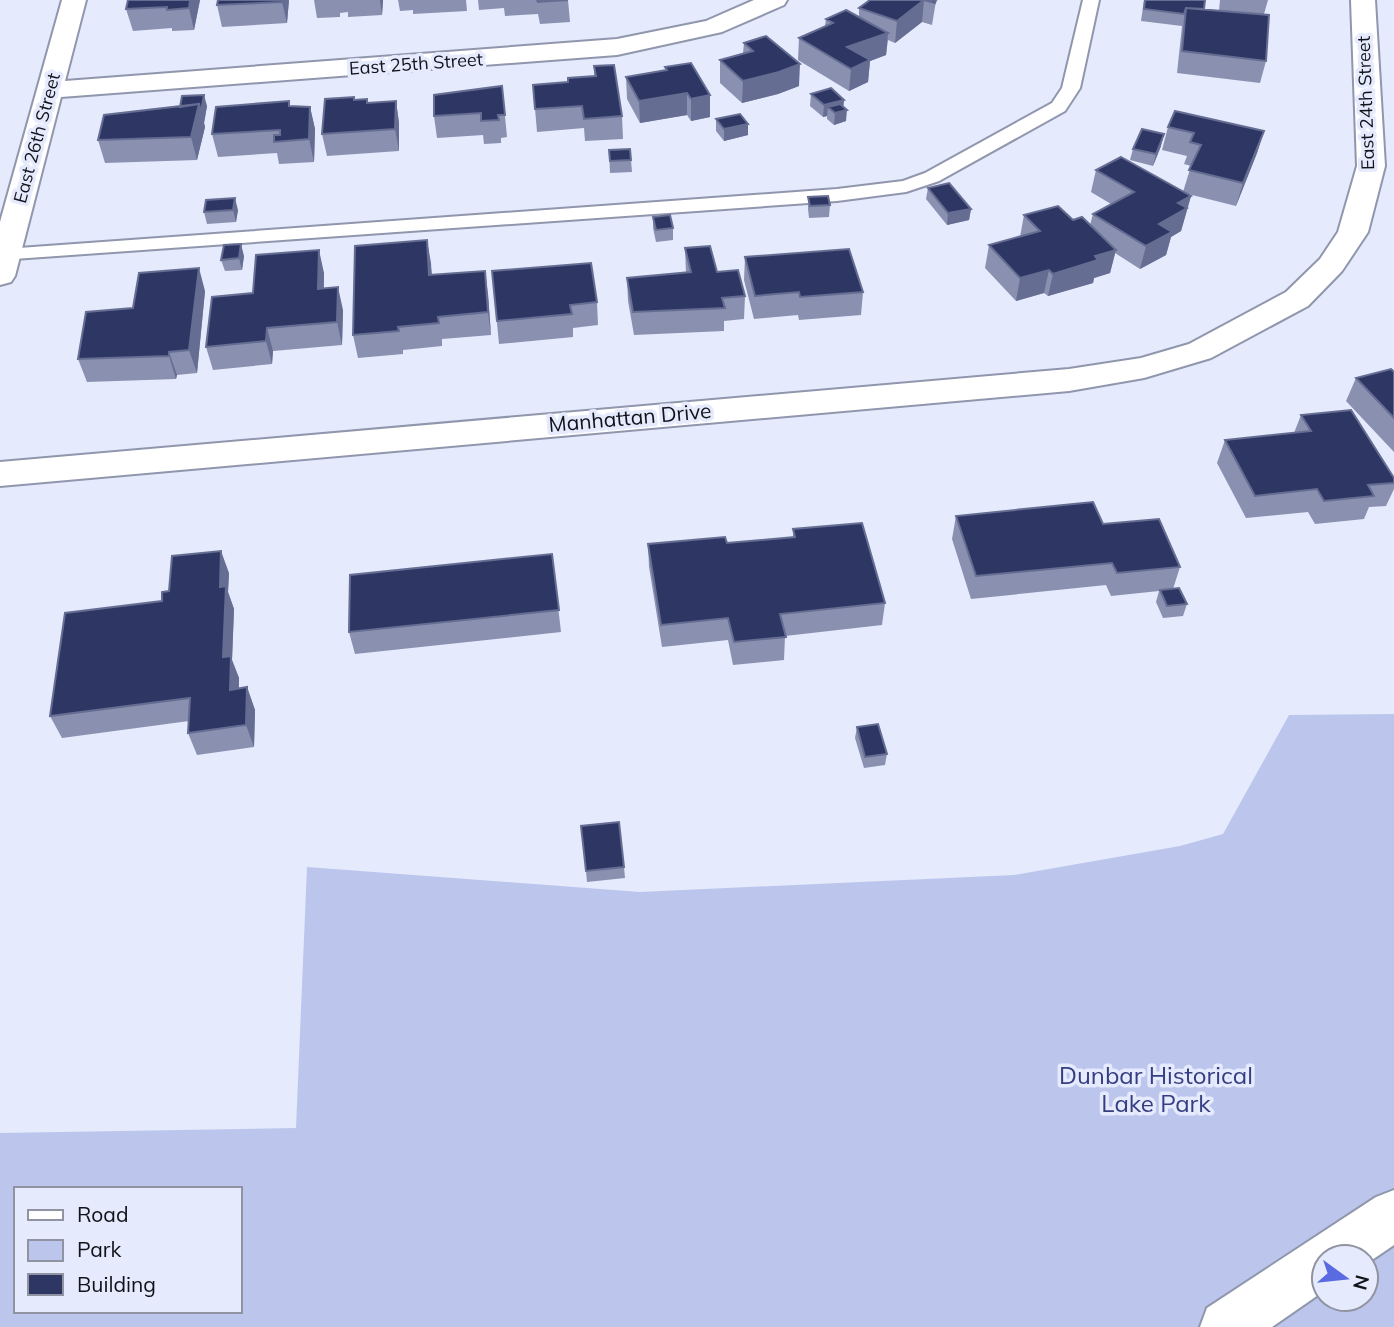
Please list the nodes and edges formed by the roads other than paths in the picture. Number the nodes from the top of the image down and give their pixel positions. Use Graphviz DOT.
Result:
graph roads {
  1 [pos="74,0"];
  2 [pos="775,0"];
  3 [pos="1091,0"];
  4 [pos="1363,0"];
  5 [pos="49,90"];
  6 [pos="3,266"];
  7 [pos="1252,326"];
  8 [pos="0,474"];
  9 [pos="1394,1215"];
  10 [pos="1352,1243"];
  11 [pos="1310,1270"];
  12 [pos="1226,1327"];
  1 -- 5 [label="street, East 26th Street"];
  2 -- 5 [label="street, East 25th Street"];
  3 -- 6 [label="lane"];
  4 -- 7 [label="street, East 24th Street"];
  5 -- 6 [label="street, East 26th Street"];
  7 -- 8 [label="street, Manhattan Drive"];
  9 -- 10 [label="street"];
  11 -- 12 [label="street"];
}
